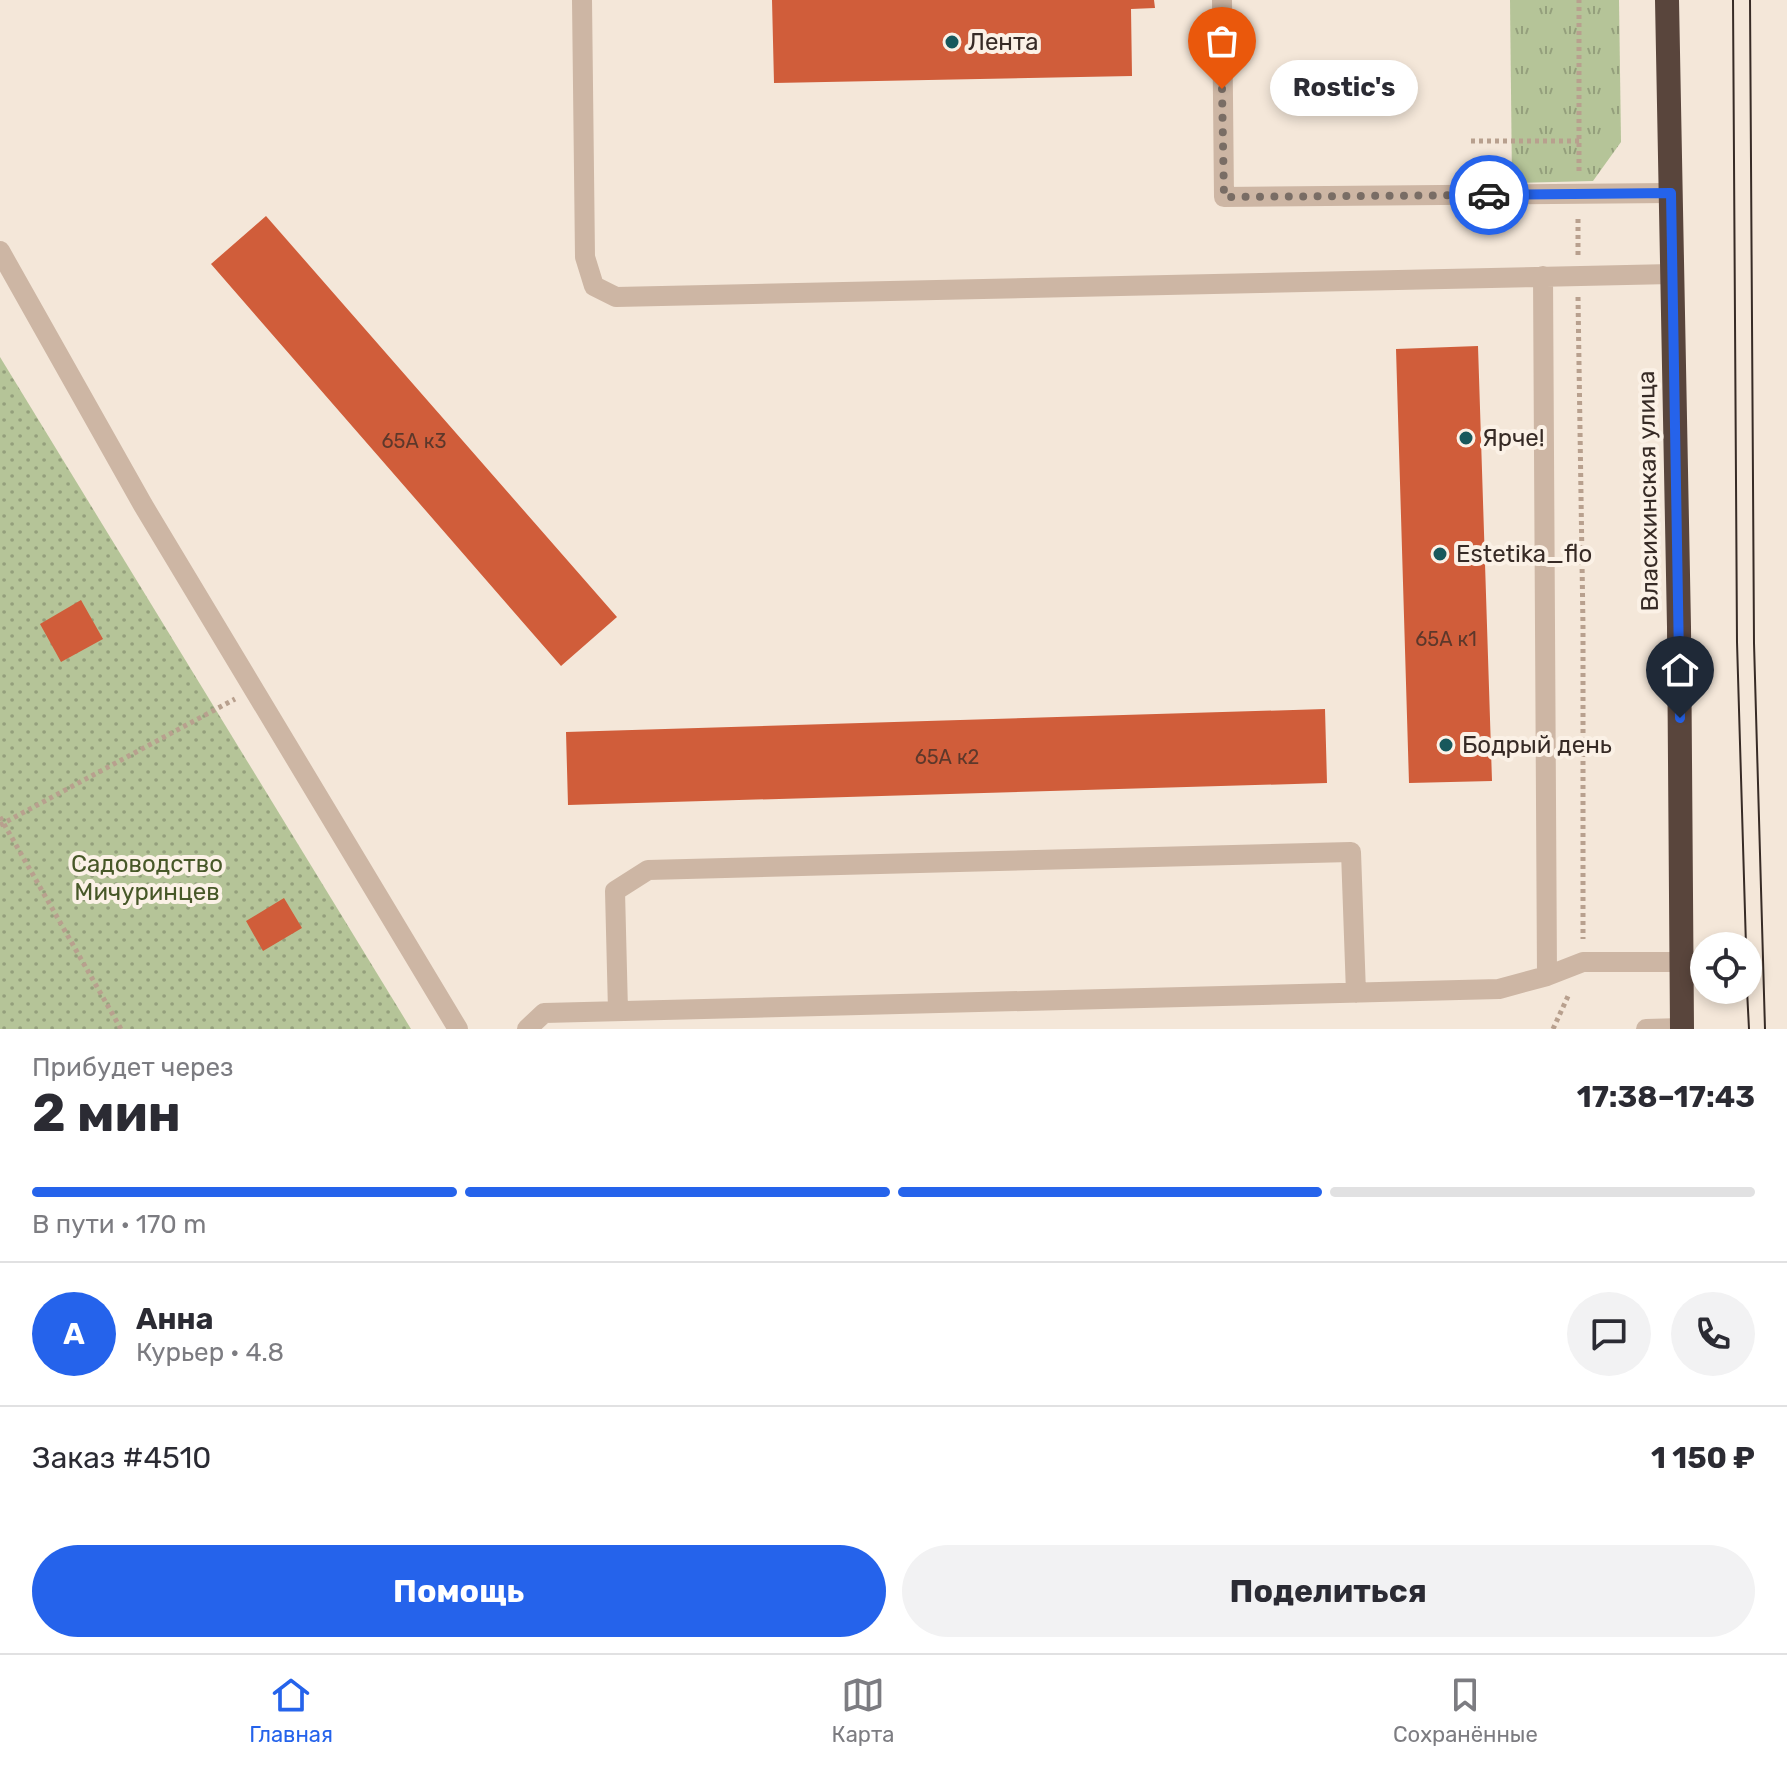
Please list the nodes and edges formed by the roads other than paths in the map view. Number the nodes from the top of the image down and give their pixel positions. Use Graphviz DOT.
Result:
graph roads {
  1 [pos="582,0"];
  2 [pos="1222,0"];
  3 [pos="1667,0"];
  4 [pos="1671,193"];
  5 [pos="0,251"];
  6 [pos="1672,274"];
  7 [pos="1543,276"];
  8 [pos="1681,962"];
  9 [pos="1547,976"];
  10 [pos="1356,993"];
  11 [pos="618,1011"];
  12 [pos="1682,1028"];
  13 [pos="458,1029"];
  14 [pos="527,1029"];
  15 [pos="1646,1029"];
  1 -- 7 [label="street"];
  2 -- 4 [label="street"];
  3 -- 4 [label="highway, Власихинская улица"];
  4 -- 6 [label="highway, Власихинская улица"];
  5 -- 13 [label="street"];
  6 -- 7 [label="street"];
  6 -- 8 [label="highway, Власихинская улица"];
  7 -- 9 [label="street"];
  8 -- 9 [label="street"];
  8 -- 12 [label="highway, Власихинская улица"];
  9 -- 10 [label="street"];
  10 -- 11 [label="street"];
  10 -- 11 [label="street"];
  11 -- 14 [label="street"];
  12 -- 15 [label="street"];
}
